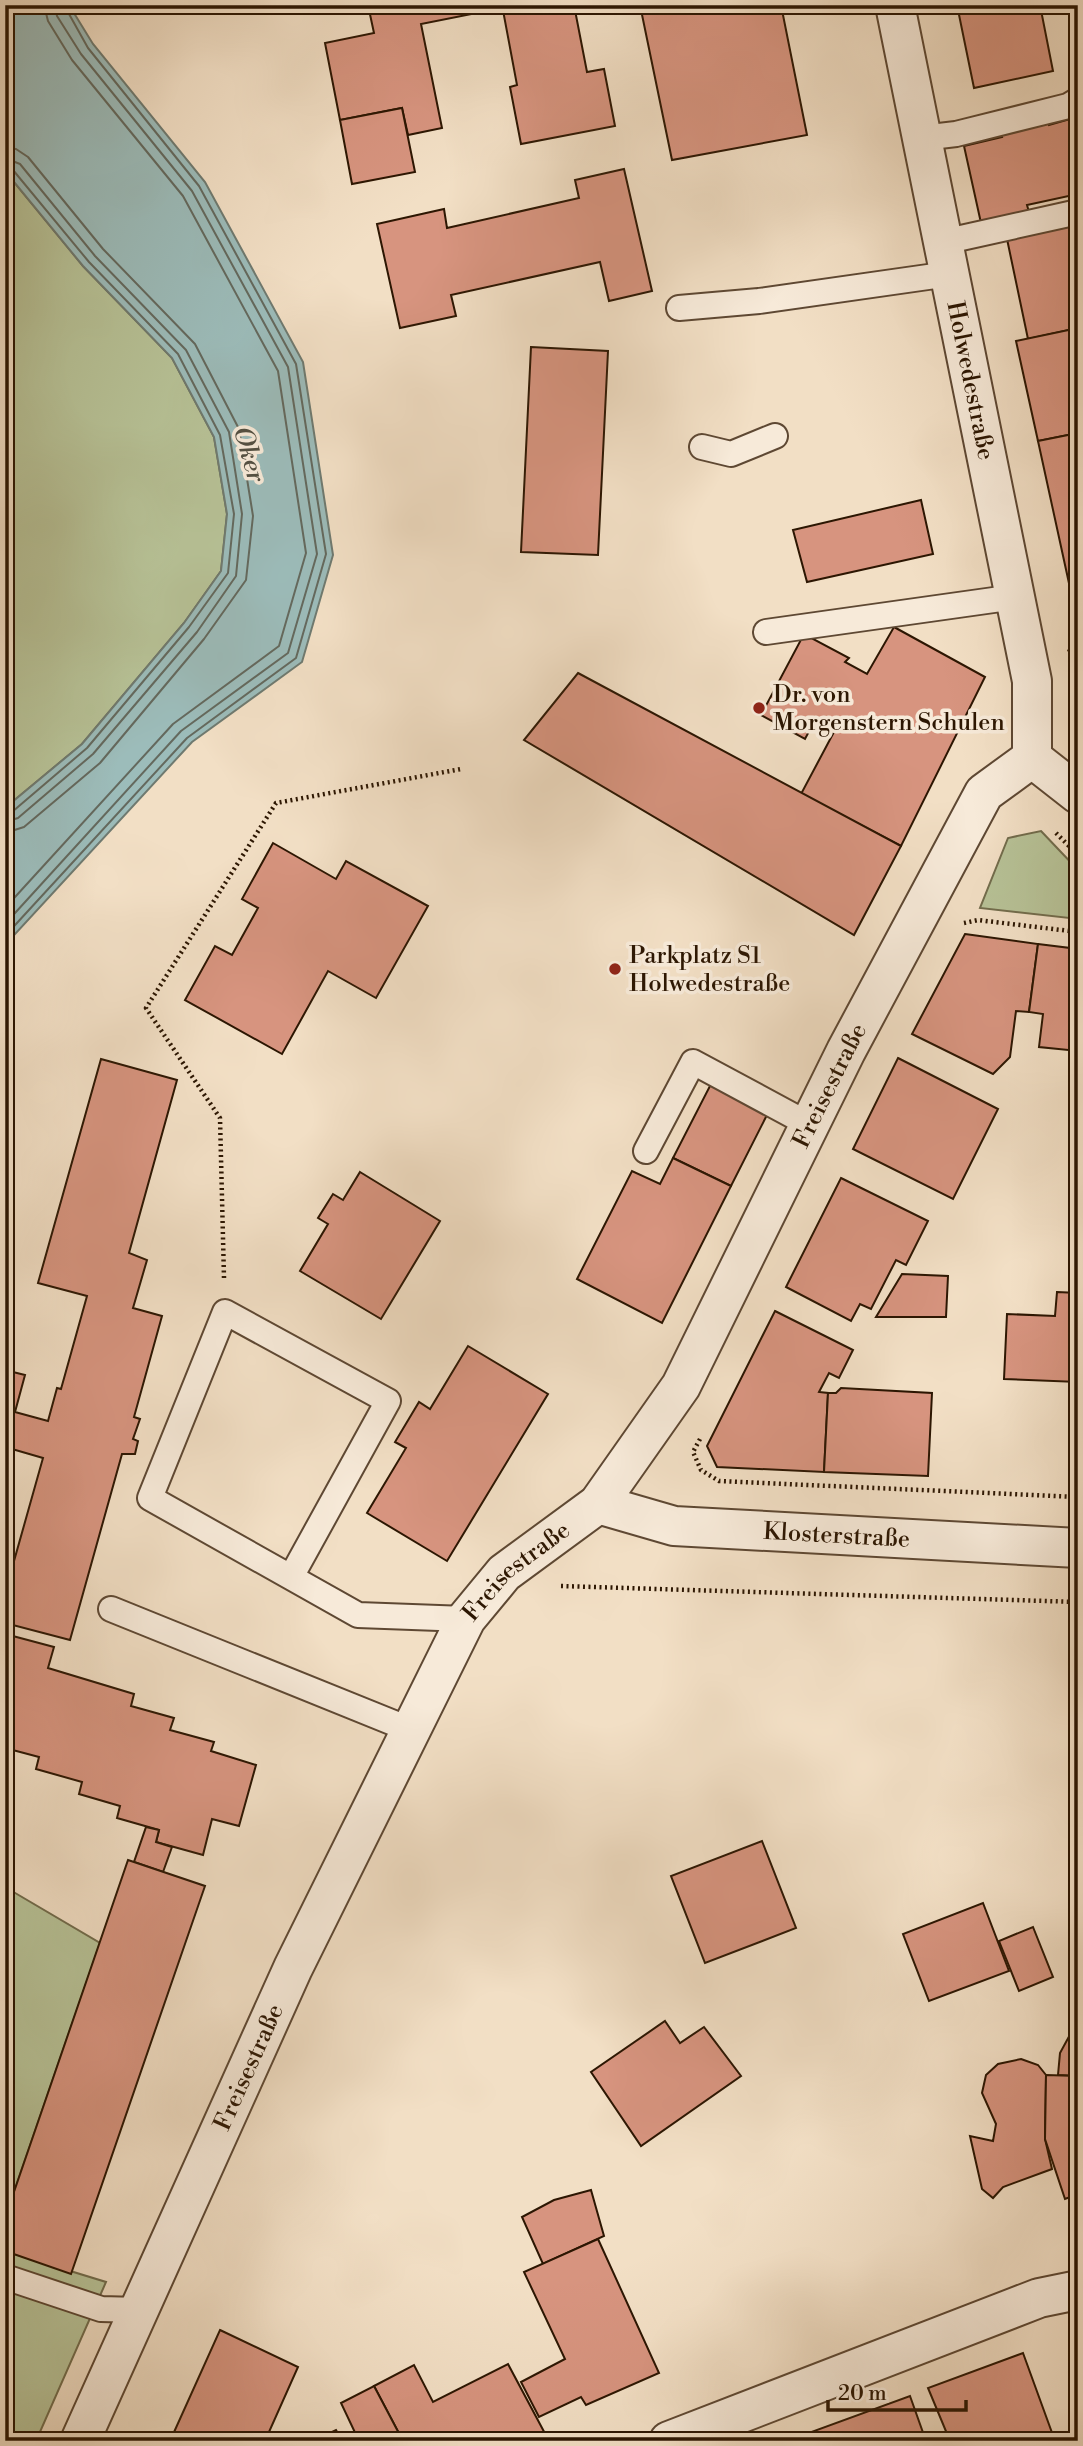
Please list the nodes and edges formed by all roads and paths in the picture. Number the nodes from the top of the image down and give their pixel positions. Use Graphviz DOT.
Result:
graph roads {
  1 [pos="895,5"];
  2 [pos="1078,100"];
  3 [pos="922,138"];
  4 [pos="1078,212"];
  5 [pos="946,258"];
  6 [pos="679,308"];
  7 [pos="775,436"];
  8 [pos="702,447"];
  9 [pos="1016,597"];
  10 [pos="766,632"];
  11 [pos="1032,758"];
  12 [pos="461,769"];
  13 [pos="1078,794"];
  14 [pos="951,926"];
  15 [pos="1078,932"];
  16 [pos="810,1125"];
  17 [pos="646,1151"];
  18 [pos="225,1312"];
  19 [pos="701,1470"];
  20 [pos="1078,1497"];
  21 [pos="598,1504"];
  22 [pos="1078,1548"];
  23 [pos="291,1577"];
  24 [pos="553,1585"];
  25 [pos="1078,1602"];
  26 [pos="111,1609"];
  27 [pos="466,1619"];
  28 [pos="411,1730"];
  29 [pos="5,2277"];
  30 [pos="1078,2290"];
  31 [pos="139,2310"];
  32 [pos="80,2441"];
  33 [pos="669,2441"];
  1 -- 3 [label="street, Holwedestraße"];
  2 -- 3 [label="lane"];
  3 -- 5 [label="street, Holwedestraße"];
  4 -- 5 [label="lane"];
  5 -- 6 [label="lane"];
  5 -- 9 [label="street, Holwedestraße"];
  7 -- 8 [label="lane"];
  9 -- 10 [label="lane"];
  9 -- 11 [label="street, Holwedestraße"];
  11 -- 13 [label="street"];
  11 -- 16 [label="street, Freisestraße"];
  12 -- 18 [label="path"];
  14 -- 15 [label="path"];
  16 -- 17 [label="lane"];
  16 -- 21 [label="street, Freisestraße"];
  18 -- 23 [label="lane"];
  18 -- 23 [label="lane"];
  19 -- 20 [label="path"];
  21 -- 22 [label="street, Klosterstraße"];
  21 -- 27 [label="street, Freisestraße"];
  23 -- 27 [label="lane"];
  24 -- 25 [label="path"];
  26 -- 28 [label="lane"];
  27 -- 28 [label="street, Freisestraße"];
  28 -- 31 [label="street, Freisestraße"];
  29 -- 31 [label="lane"];
  30 -- 33 [label="street"];
  31 -- 32 [label="street, Freisestraße"];
}
